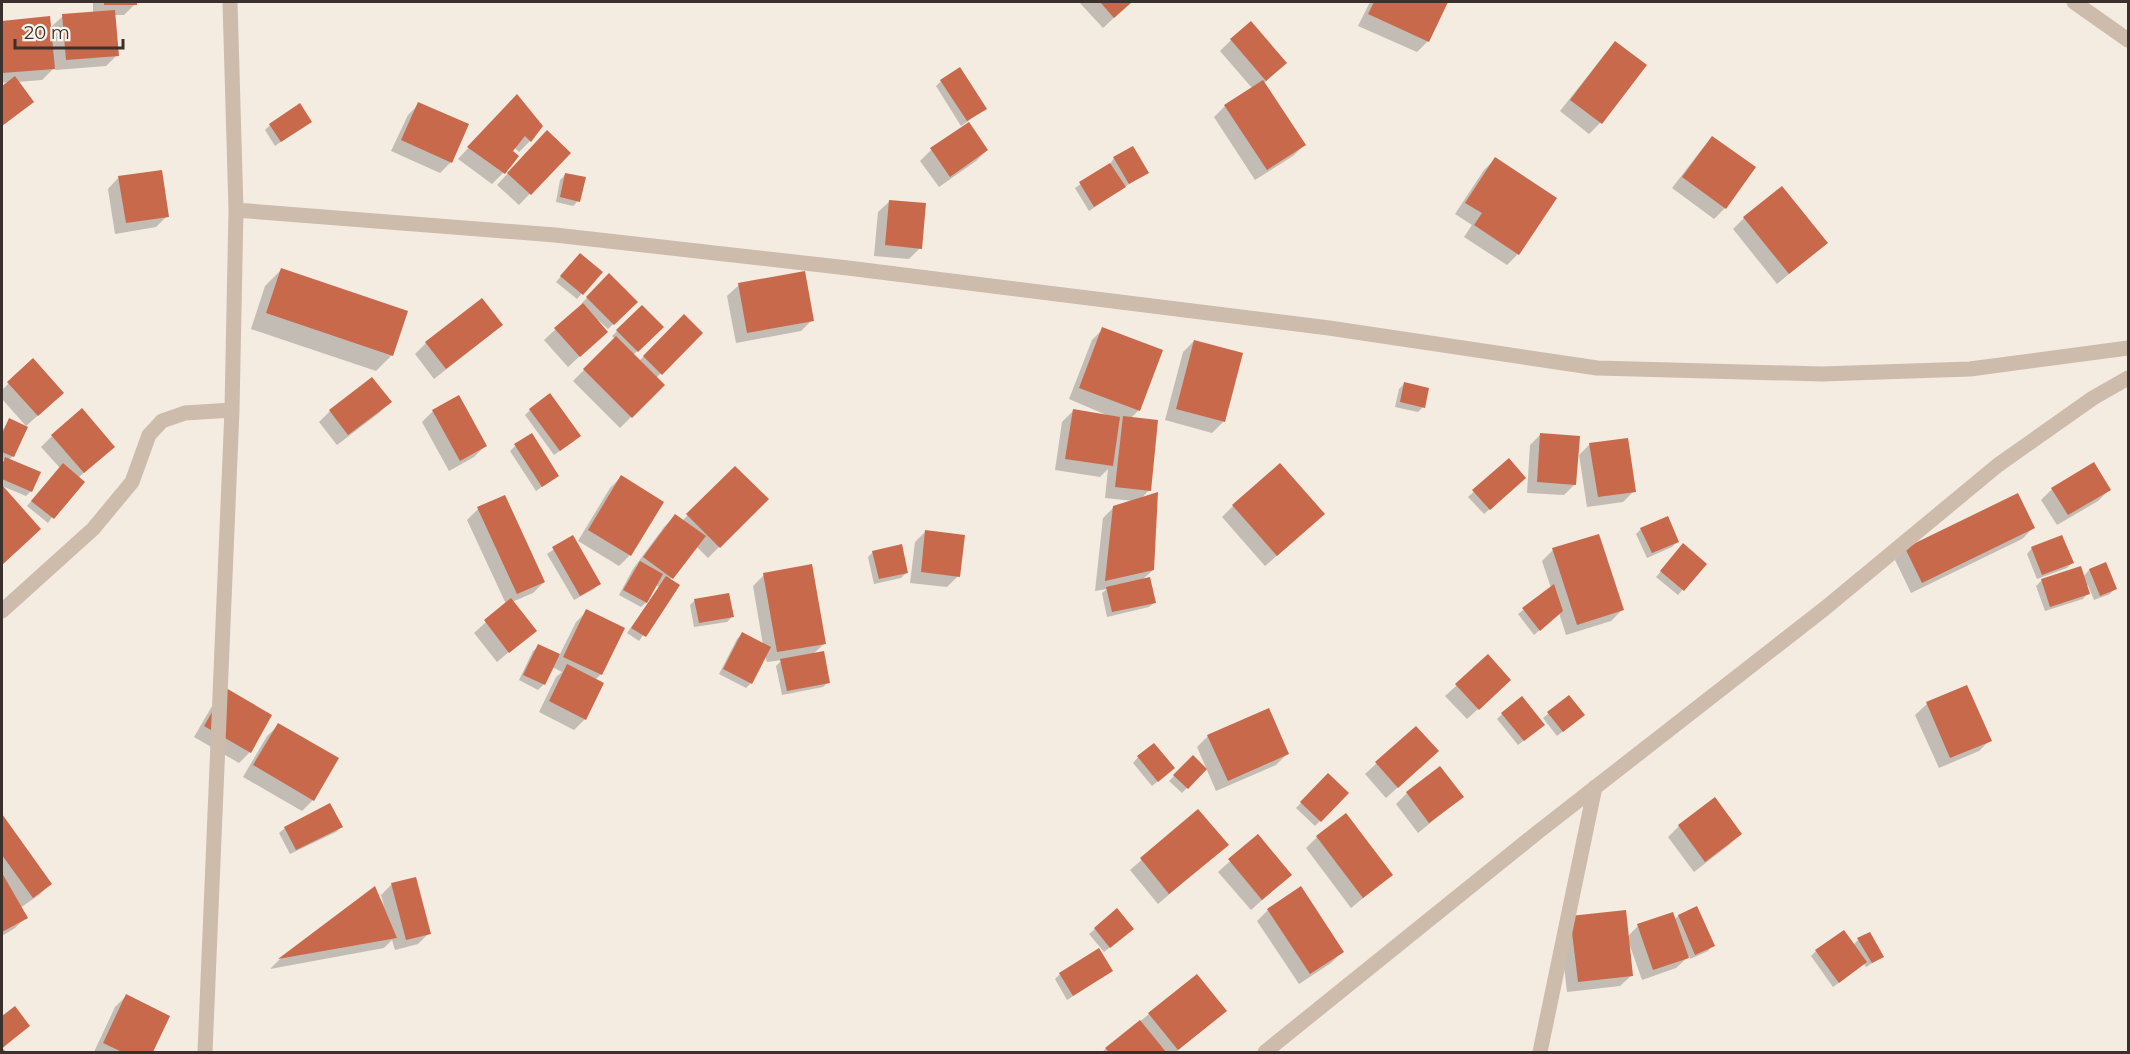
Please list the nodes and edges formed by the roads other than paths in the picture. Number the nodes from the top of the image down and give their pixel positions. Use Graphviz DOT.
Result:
graph roads {
  1 [pos="230,2"];
  2 [pos="2074,2"];
  3 [pos="2128,40"];
  4 [pos="236,210"];
  5 [pos="2128,348"];
  6 [pos="2128,378"];
  7 [pos="232,410"];
  8 [pos="2,611"];
  9 [pos="1595,787"];
  10 [pos="205,1053"];
  11 [pos="1265,1053"];
  12 [pos="1540,1053"];
  1 -- 4 [label="street"];
  2 -- 3 [label="street"];
  4 -- 5 [label="street"];
  4 -- 7 [label="street"];
  6 -- 9 [label="street"];
  7 -- 8 [label="street"];
  7 -- 10 [label="street"];
  9 -- 11 [label="street"];
  9 -- 12 [label="street"];
}
